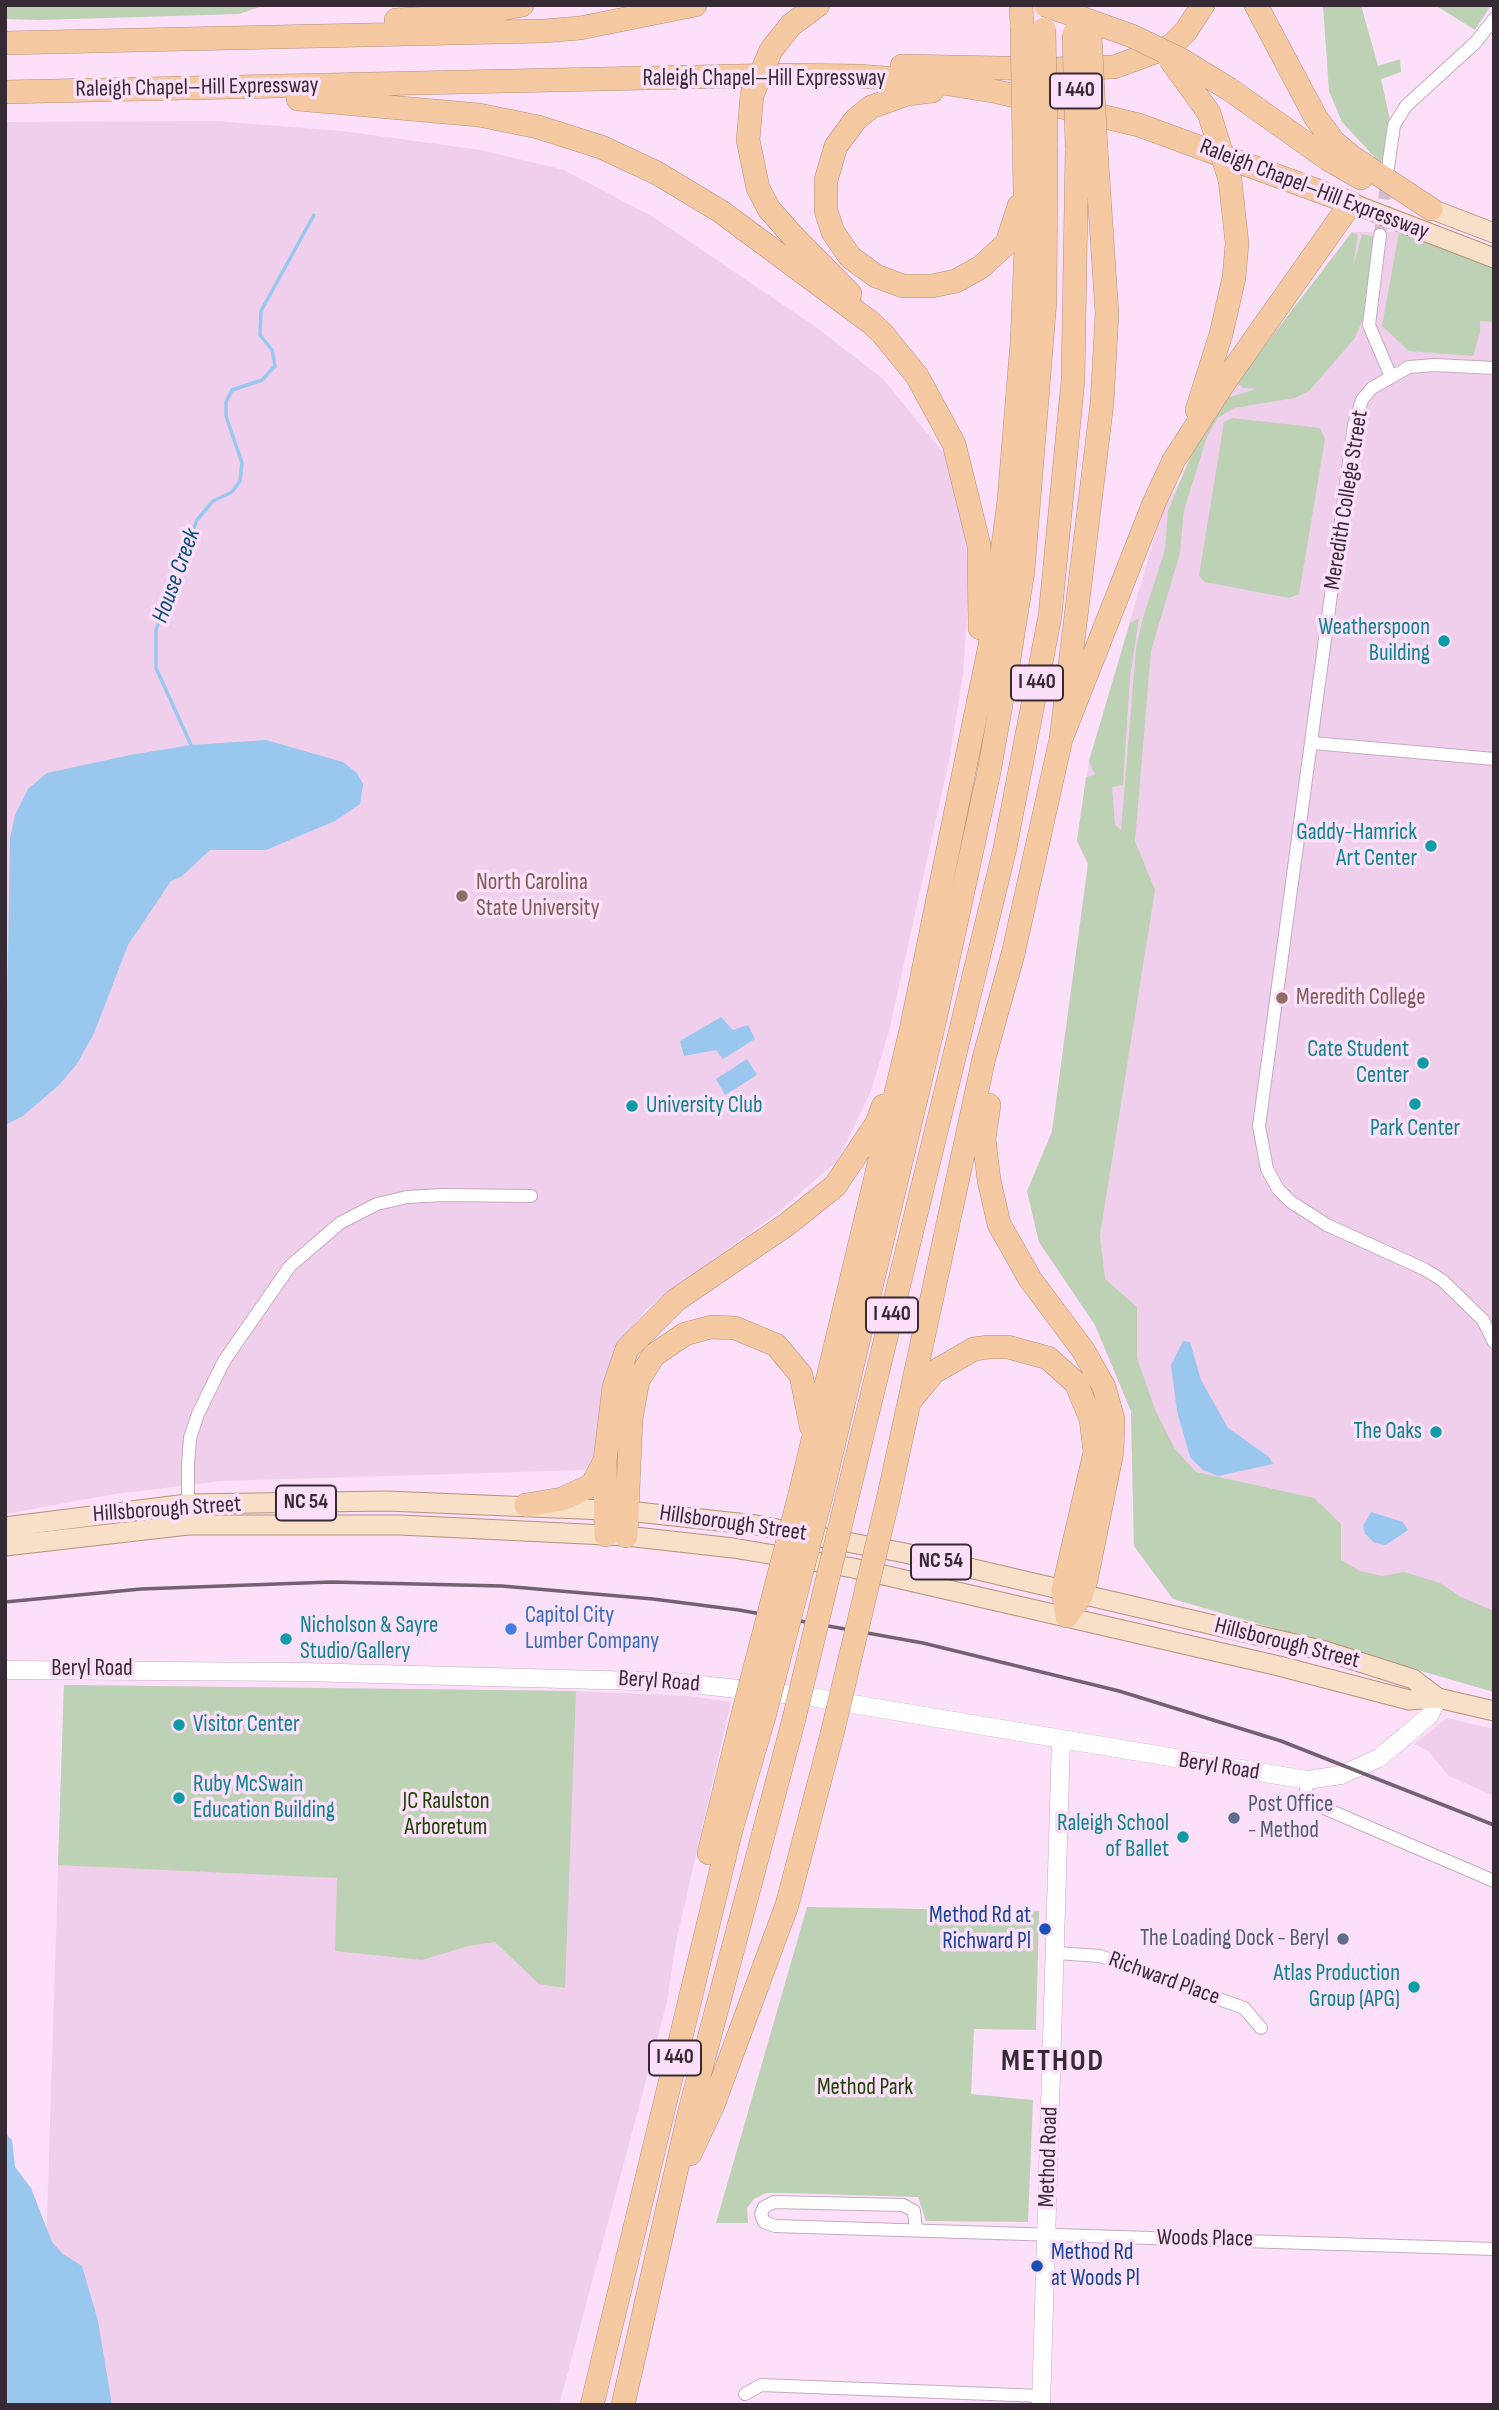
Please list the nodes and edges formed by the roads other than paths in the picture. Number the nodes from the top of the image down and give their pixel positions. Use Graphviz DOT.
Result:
graph roads {
  1 [pos="522,5"];
  2 [pos="695,5"];
  3 [pos="818,5"];
  4 [pos="1044,5"];
  5 [pos="1074,5"];
  6 [pos="1082,5"];
  7 [pos="1203,5"];
  8 [pos="1256,5"];
  9 [pos="1494,19"];
  10 [pos="1029,21"];
  11 [pos="1082,35"];
  12 [pos="141,39"];
  13 [pos="5,43"];
  14 [pos="1166,52"];
  15 [pos="588,80"];
  16 [pos="183,89"];
  17 [pos="5,92"];
  18 [pos="998,92"];
  19 [pos="1032,148"];
  20 [pos="1087,149"];
  21 [pos="1388,168"];
  22 [pos="1351,203"];
  23 [pos="1431,209"];
  24 [pos="1494,233"];
  25 [pos="1380,235"];
  26 [pos="1494,258"];
  27 [pos="883,333"];
  28 [pos="1494,369"];
  29 [pos="1391,377"];
  30 [pos="1188,436"];
  31 [pos="974,715"];
  32 [pos="1061,739"];
  33 [pos="1313,743"];
  34 [pos="1494,759"];
  35 [pos="1013,954"];
  36 [pos="911,1030"];
  37 [pos="531,1196"];
  38 [pos="1494,1342"];
  39 [pos="907,1406"];
  40 [pos="813,1446"];
  41 [pos="605,1461"];
  42 [pos="811,1496"];
  43 [pos="187,1504"];
  44 [pos="526,1505"];
  45 [pos="618,1510"];
  46 [pos="188,1525"];
  47 [pos="5,1527"];
  48 [pos="616,1535"];
  49 [pos="5,1546"];
  50 [pos="1072,1592"];
  51 [pos="1067,1616"];
  52 [pos="5,1670"];
  53 [pos="1438,1699"];
  54 [pos="1494,1711"];
  55 [pos="1061,1741"];
  56 [pos="1305,1780"];
  57 [pos="1494,1881"];
  58 [pos="1056,1953"];
  59 [pos="1261,2028"];
  60 [pos="670,2195"];
  61 [pos="916,2230"];
  62 [pos="1046,2234"];
  63 [pos="1494,2249"];
  64 [pos="745,2394"];
  65 [pos="1041,2400"];
  66 [pos="592,2405"];
  67 [pos="623,2405"];
  1 -- 12 [label="highway"];
  2 -- 12 [label="highway"];
  3 -- 27 [label="highway, bridge"];
  4 -- 10 [label="highway, I 440"];
  4 -- 14 [label="highway, Raleigh Chapel–Hill Expressway, bridge"];
  5 -- 11 [label="highway"];
  6 -- 11 [label="highway"];
  7 -- 15 [label="highway"];
  8 -- 23 [label="highway"];
  9 -- 21 [label="street"];
  10 -- 19 [label="highway, I 440, bridge"];
  11 -- 20 [label="highway, bridge"];
  12 -- 13 [label="highway"];
  14 -- 23 [label="highway, Raleigh Chapel–Hill Expressway, bridge"];
  14 -- 30 [label="highway, bridge"];
  15 -- 16 [label="highway, Raleigh Chapel–Hill Expressway"];
  15 -- 18 [label="highway, Raleigh Chapel–Hill Expressway"];
  16 -- 17 [label="highway, Raleigh Chapel–Hill Expressway"];
  16 -- 27 [label="highway"];
  18 -- 19 [label="highway"];
  18 -- 22 [label="highway, Raleigh Chapel–Hill Expressway"];
  19 -- 31 [label="highway"];
  19 -- 42 [label="highway, I 440"];
  20 -- 32 [label="highway"];
  20 -- 60 [label="highway, I 440, bridge"];
  22 -- 26 [label="main road, Raleigh Chapel–Hill Expressway"];
  22 -- 30 [label="highway"];
  23 -- 24 [label="main road, Raleigh Chapel–Hill Expressway"];
  25 -- 29 [label="street"];
  27 -- 31 [label="highway"];
  28 -- 29 [label="street, Meredith College Street"];
  29 -- 33 [label="street, Meredith College Street"];
  30 -- 32 [label="highway"];
  31 -- 36 [label="highway"];
  32 -- 35 [label="highway"];
  33 -- 34 [label="street"];
  33 -- 38 [label="street, Meredith College Street"];
  35 -- 39 [label="highway"];
  35 -- 50 [label="highway"];
  36 -- 40 [label="highway"];
  36 -- 41 [label="highway"];
  37 -- 43 [label="street"];
  39 -- 50 [label="highway"];
  39 -- 60 [label="highway, bridge"];
  40 -- 42 [label="highway"];
  40 -- 45 [label="highway"];
  41 -- 44 [label="highway"];
  41 -- 45 [label="highway"];
  42 -- 66 [label="highway, I 440, bridge"];
  43 -- 44 [label="main road, Hillsborough Street / NC 54"];
  43 -- 46 [label="street"];
  43 -- 47 [label="main road, Hillsborough Street / NC 54"];
  44 -- 45 [label="main road, Hillsborough Street / NC 54"];
  45 -- 48 [label="highway"];
  45 -- 50 [label="main road, Hillsborough Street / NC 54"];
  46 -- 48 [label="main road, Hillsborough Street / NC 54"];
  46 -- 49 [label="main road, Hillsborough Street / NC 54"];
  48 -- 51 [label="main road, Hillsborough Street / NC 54"];
  50 -- 51 [label="highway"];
  50 -- 53 [label="main road, Hillsborough Street"];
  51 -- 53 [label="main road, Hillsborough Street"];
  52 -- 55 [label="street, Beryl Road"];
  53 -- 54 [label="main road, Hillsborough Street"];
  53 -- 56 [label="street, Beryl Road"];
  55 -- 56 [label="street, Beryl Road"];
  55 -- 58 [label="street, Method Road"];
  56 -- 57 [label="street"];
  58 -- 59 [label="street, Richward Place"];
  58 -- 62 [label="street, Method Road"];
  60 -- 67 [label="highway, I 440"];
  61 -- 61 [label="street, Woods Place"];
  61 -- 62 [label="street, Woods Place"];
  62 -- 63 [label="street, Woods Place"];
  62 -- 65 [label="street, Method Road"];
  64 -- 65 [label="street"];
}
